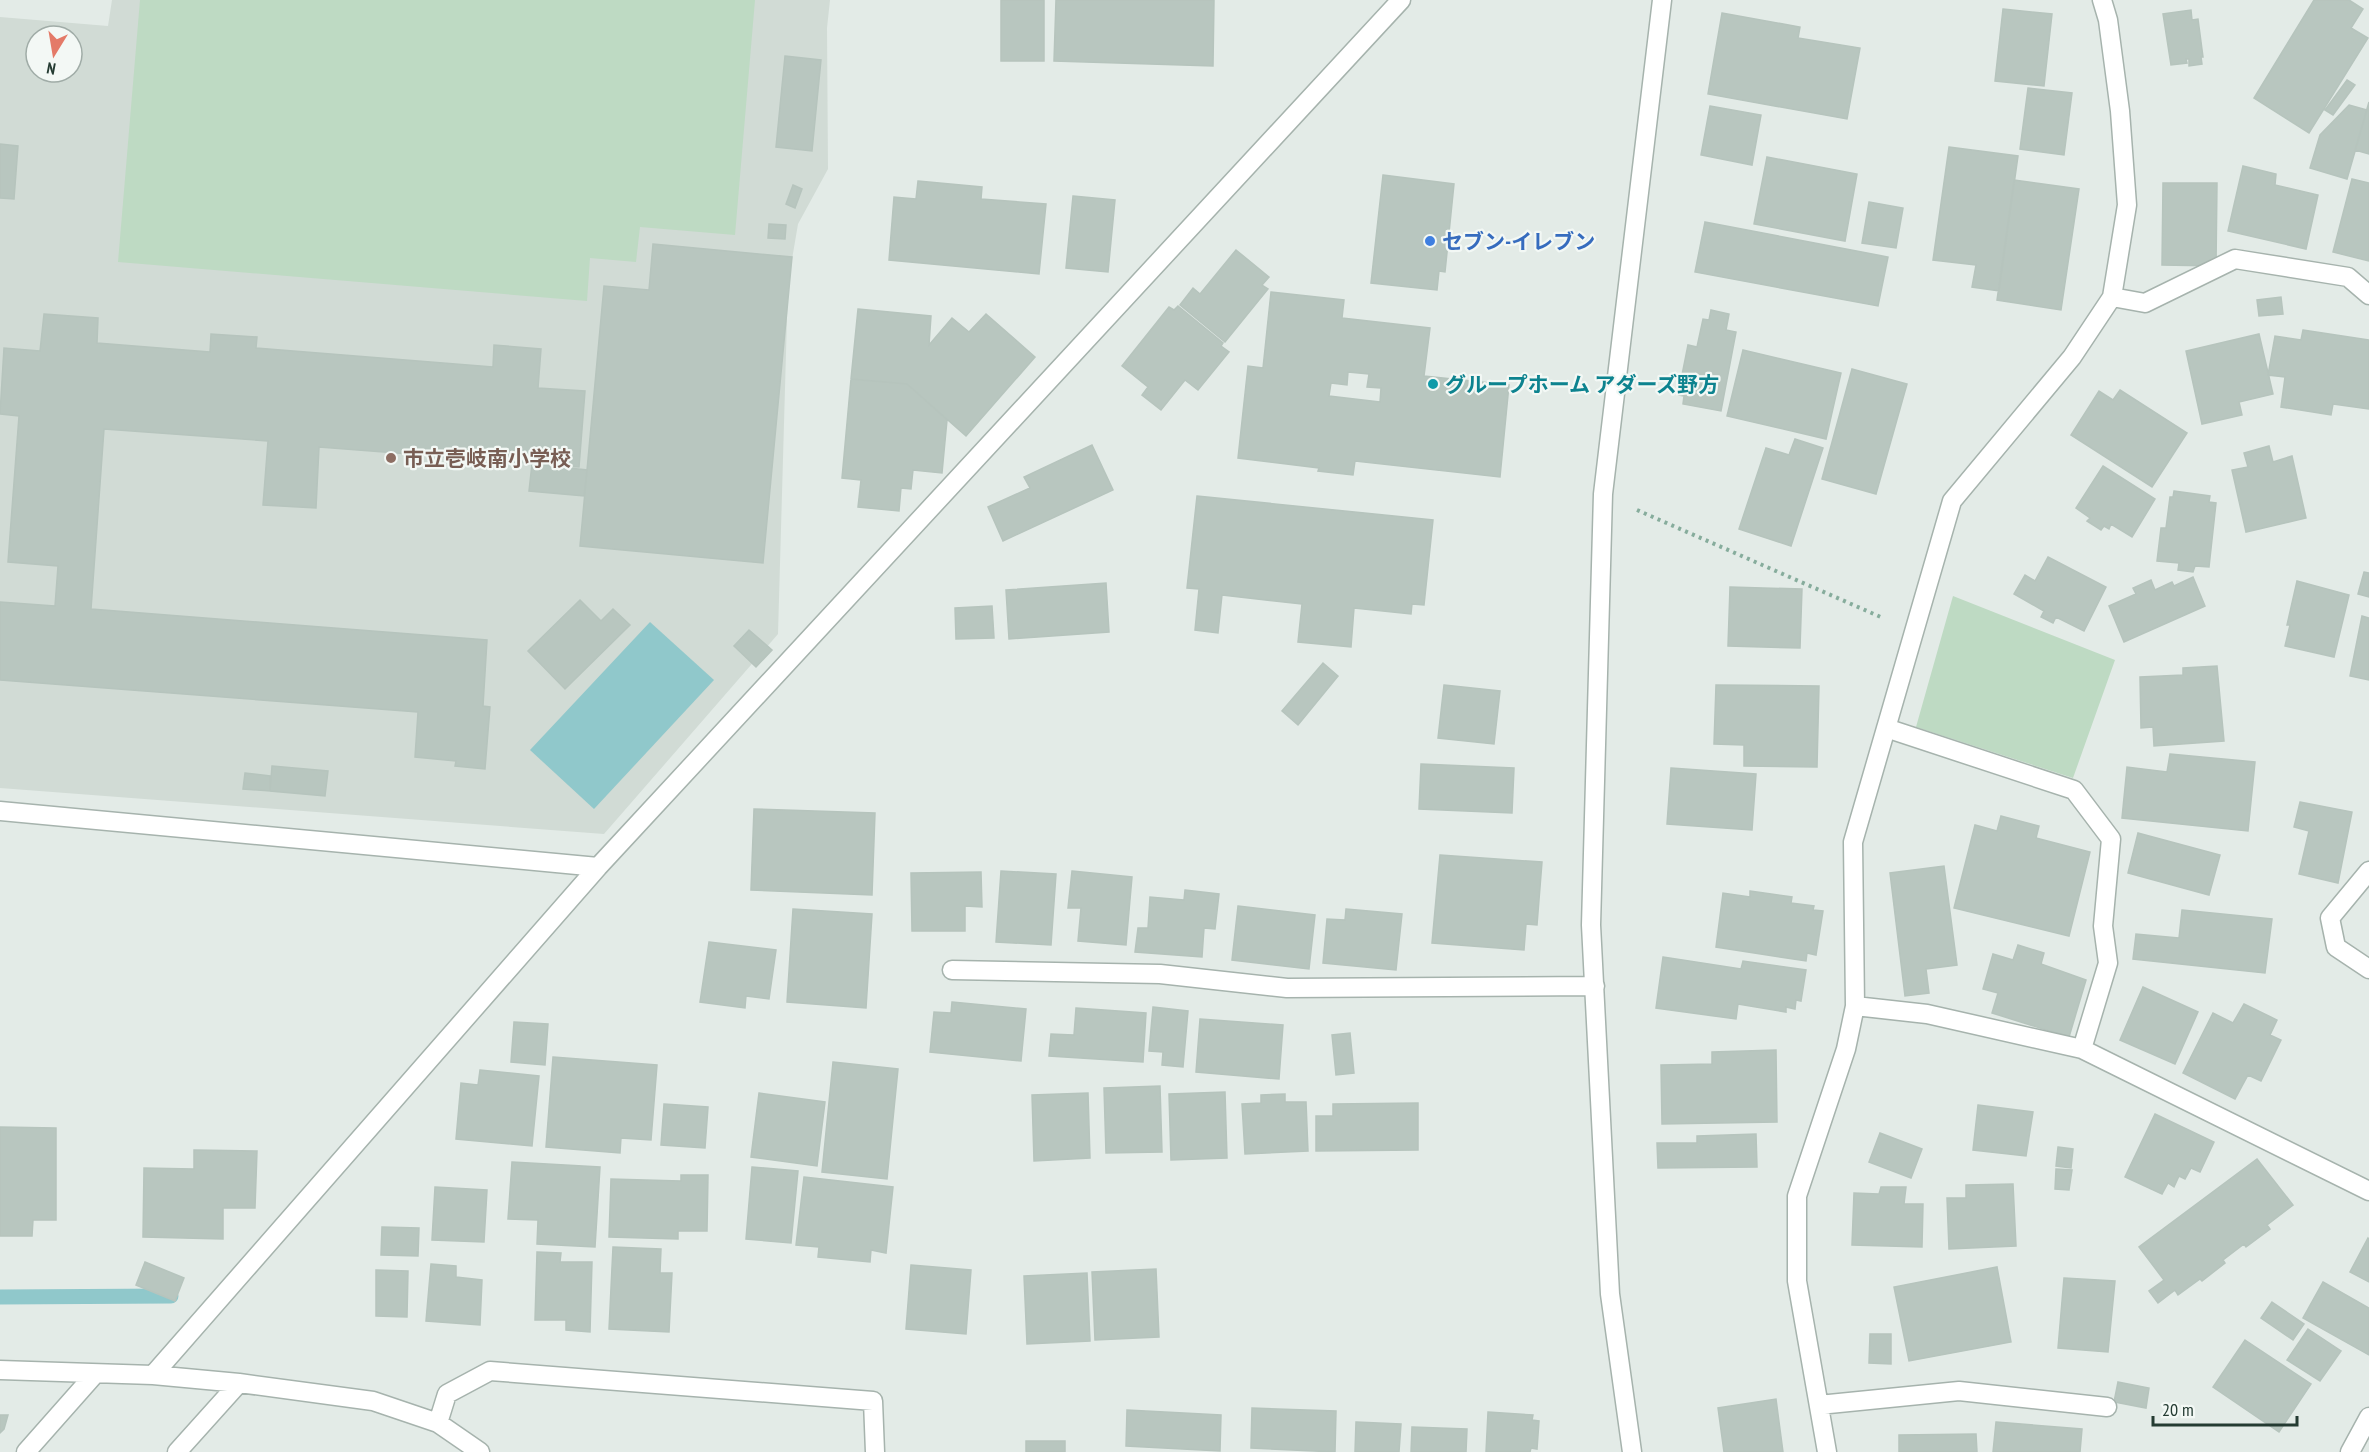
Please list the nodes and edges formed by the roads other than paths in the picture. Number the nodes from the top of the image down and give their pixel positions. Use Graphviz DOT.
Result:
graph roads {
  1 [pos="1401,0"];
  2 [pos="1662,0"];
  3 [pos="2102,0"];
  4 [pos="2369,295"];
  5 [pos="2112,297"];
  6 [pos="1886,728"];
  7 [pos="0,811"];
  8 [pos="598,867"];
  9 [pos="2369,871"];
  10 [pos="2369,969"];
  11 [pos="952,970"];
  12 [pos="1595,986"];
  13 [pos="1855,1006"];
  14 [pos="2082,1049"];
  15 [pos="2369,1191"];
  16 [pos="0,1370"];
  17 [pos="95,1374"];
  18 [pos="153,1375"];
  19 [pos="239,1383"];
  20 [pos="1819,1405"];
  21 [pos="2107,1407"];
  22 [pos="2369,1417"];
  23 [pos="438,1423"];
  24 [pos="26,1452"];
  25 [pos="177,1452"];
  26 [pos="480,1452"];
  27 [pos="875,1452"];
  28 [pos="1632,1452"];
  29 [pos="1827,1452"];
  30 [pos="2350,1452"];
  1 -- 8 [label="street"];
  2 -- 12 [label="street"];
  3 -- 5 [label="street"];
  4 -- 5 [label="street"];
  5 -- 6 [label="street"];
  6 -- 13 [label="street"];
  6 -- 14 [label="street"];
  7 -- 8 [label="street"];
  8 -- 18 [label="street"];
  9 -- 10 [label="street"];
  11 -- 12 [label="street"];
  12 -- 28 [label="street"];
  13 -- 14 [label="street"];
  13 -- 20 [label="street"];
  14 -- 15 [label="street"];
  16 -- 17 [label="street"];
  17 -- 18 [label="street"];
  17 -- 24 [label="street"];
  18 -- 19 [label="street"];
  19 -- 23 [label="street"];
  19 -- 25 [label="street"];
  20 -- 21 [label="street"];
  20 -- 29 [label="street"];
  22 -- 30 [label="street"];
  23 -- 26 [label="street"];
  23 -- 27 [label="street"];
}
